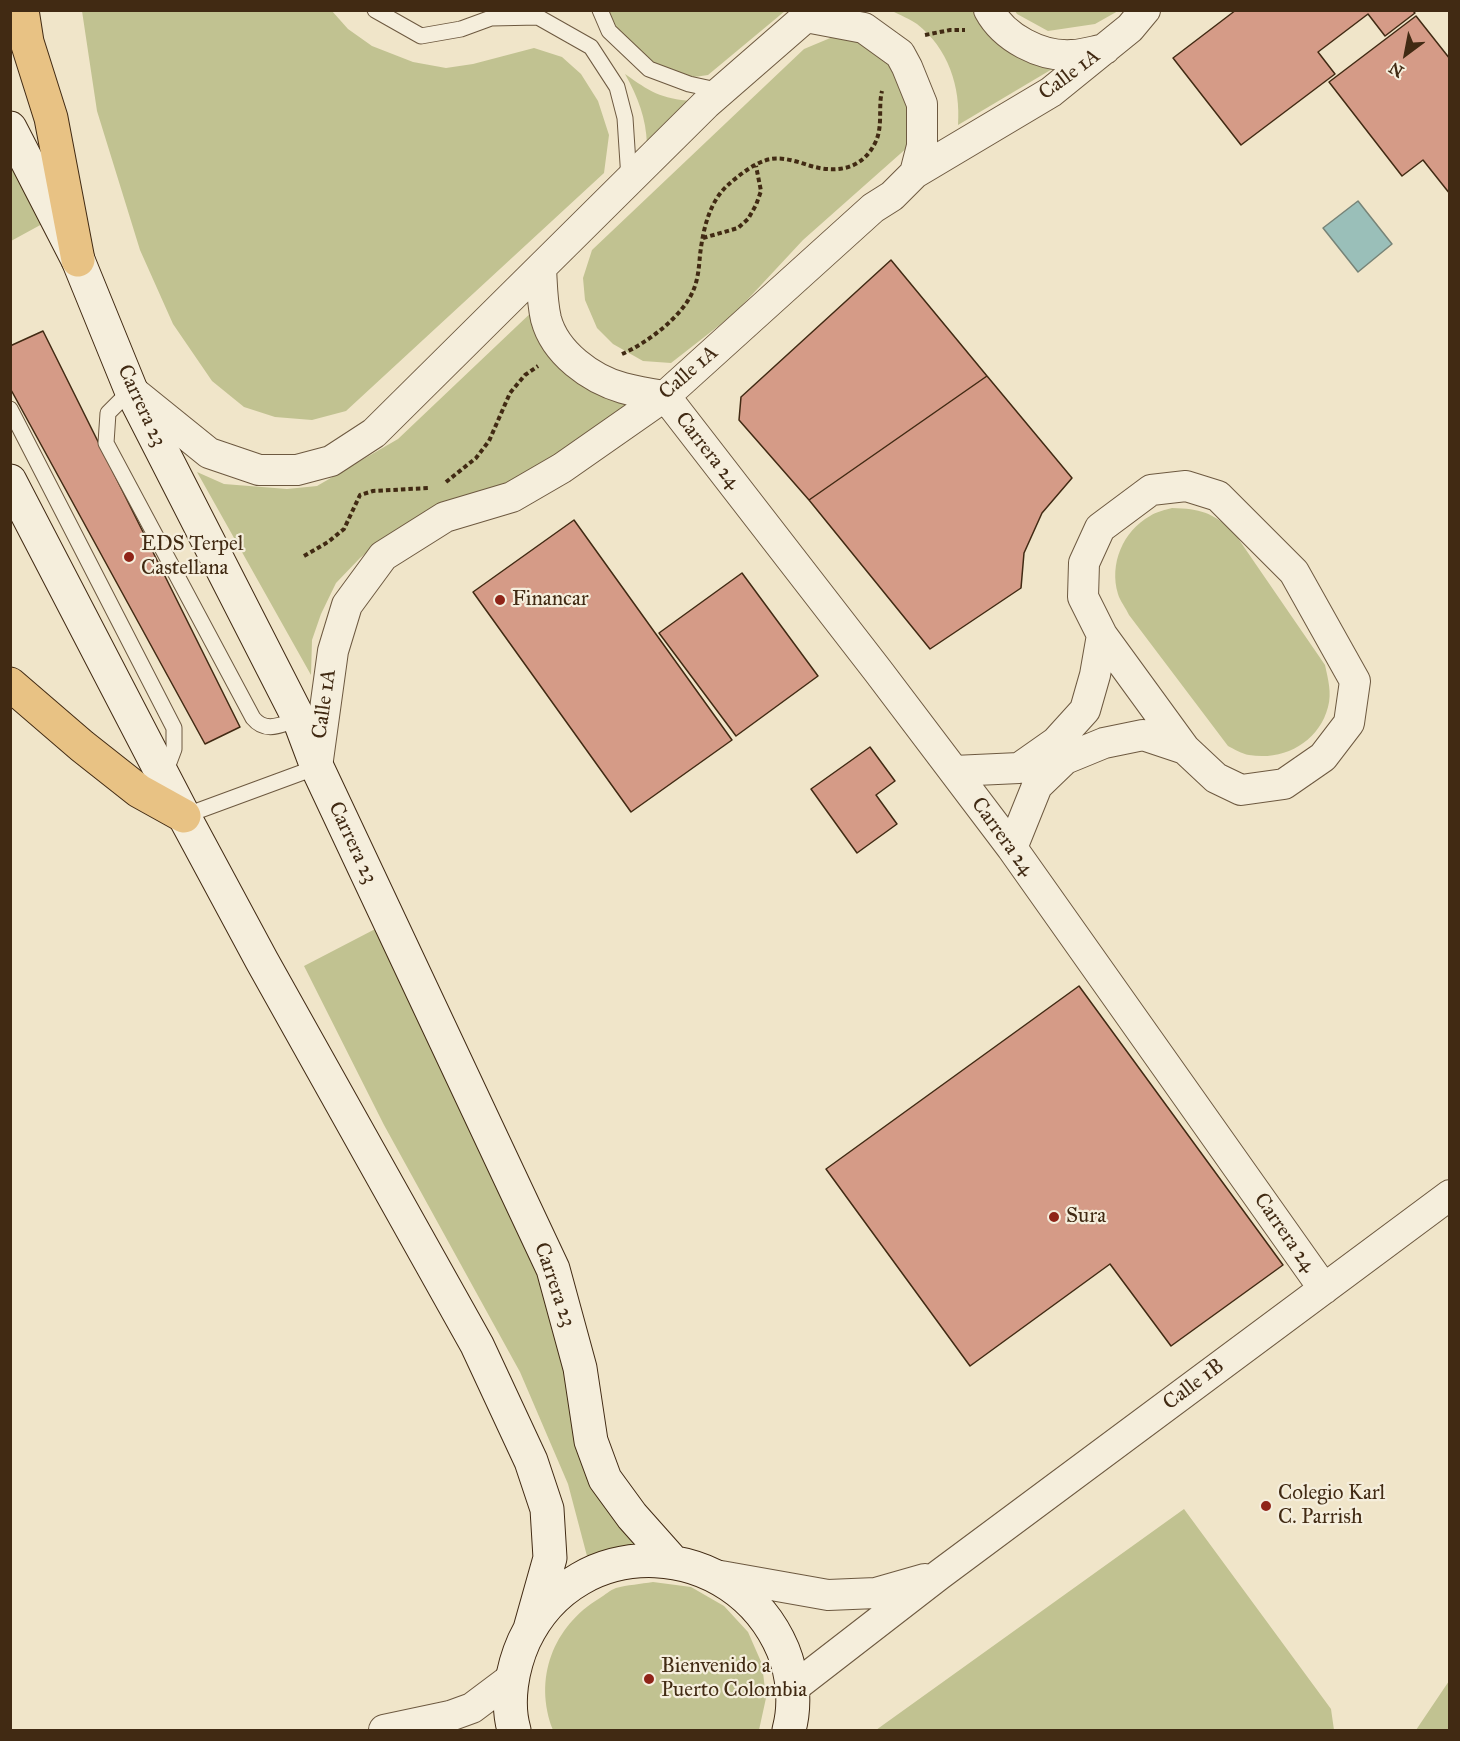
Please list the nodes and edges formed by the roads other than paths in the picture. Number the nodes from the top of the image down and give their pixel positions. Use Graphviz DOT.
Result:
graph roads {
  1 [pos="22,10"];
  2 [pos="375,10"];
  3 [pos="600,10"];
  4 [pos="1145,10"];
  5 [pos="991,13"];
  6 [pos="495,14"];
  7 [pos="810,14"];
  8 [pos="609,31"];
  9 [pos="591,48"];
  10 [pos="1105,49"];
  11 [pos="721,91"];
  12 [pos="10,128"];
  13 [pos="915,173"];
  14 [pos="630,180"];
  15 [pos="78,260"];
  16 [pos="541,268"];
  17 [pos="131,390"];
  18 [pos="665,396"];
  19 [pos="10,409"];
  20 [pos="10,481"];
  21 [pos="1102,635"];
  22 [pos="10,684"];
  23 [pos="299,719"];
  24 [pos="1185,749"];
  25 [pos="316,767"];
  26 [pos="954,771"];
  27 [pos="165,776"];
  28 [pos="184,816"];
  29 [pos="1012,848"];
  30 [pos="1449,1195"];
  31 [pos="1324,1289"];
  32 [pos="672,1562"];
  33 [pos="715,1575"];
  34 [pos="939,1575"];
  35 [pos="530,1629"];
  36 [pos="512,1678"];
  37 [pos="793,1688"];
  38 [pos="384,1731"];
  39 [pos="514,1731"];
  40 [pos="789,1731"];
  41 [pos="799,1731"];
  1 -- 15 [label="highway"];
  2 -- 6 [label="lane"];
  3 -- 8 [label="lane"];
  4 -- 10 [label="street, Calle 1A"];
  5 -- 10 [label="street"];
  6 -- 9 [label="lane"];
  7 -- 11 [label="street"];
  7 -- 13 [label="street"];
  8 -- 9 [label="lane"];
  8 -- 11 [label="lane"];
  9 -- 14 [label="lane"];
  10 -- 13 [label="street, Calle 1A"];
  11 -- 14 [label="street"];
  12 -- 15 [label="main road, Carrera 23"];
  13 -- 18 [label="street, Calle 1A"];
  14 -- 16 [label="street"];
  15 -- 17 [label="main road, Carrera 23"];
  16 -- 17 [label="street"];
  16 -- 18 [label="street"];
  17 -- 23 [label="main road, Carrera 23"];
  17 -- 23 [label="lane"];
  18 -- 25 [label="street, Calle 1A"];
  18 -- 26 [label="street, Carrera 24"];
  19 -- 27 [label="lane"];
  20 -- 27 [label="main road"];
  21 -- 24 [label="street"];
  21 -- 24 [label="street"];
  21 -- 26 [label="street"];
  22 -- 28 [label="highway"];
  23 -- 25 [label="main road, Carrera 23"];
  24 -- 29 [label="street"];
  25 -- 28 [label="lane"];
  25 -- 32 [label="main road, Carrera 23"];
  26 -- 29 [label="street, Carrera 24"];
  27 -- 28 [label="main road"];
  28 -- 35 [label="main road"];
  29 -- 31 [label="street, Carrera 24"];
  30 -- 31 [label="street, Calle 1B"];
  31 -- 34 [label="street, Calle 1B"];
  32 -- 33 [label="main road"];
  32 -- 35 [label="main road"];
  33 -- 34 [label="street, Calle 1B"];
  33 -- 37 [label="main road"];
  34 -- 37 [label="street, Calle 1B"];
  35 -- 36 [label="main road"];
  36 -- 38 [label="street"];
  36 -- 39 [label="main road"];
  37 -- 40 [label="main road"];
  37 -- 41 [label="main road"];
}
